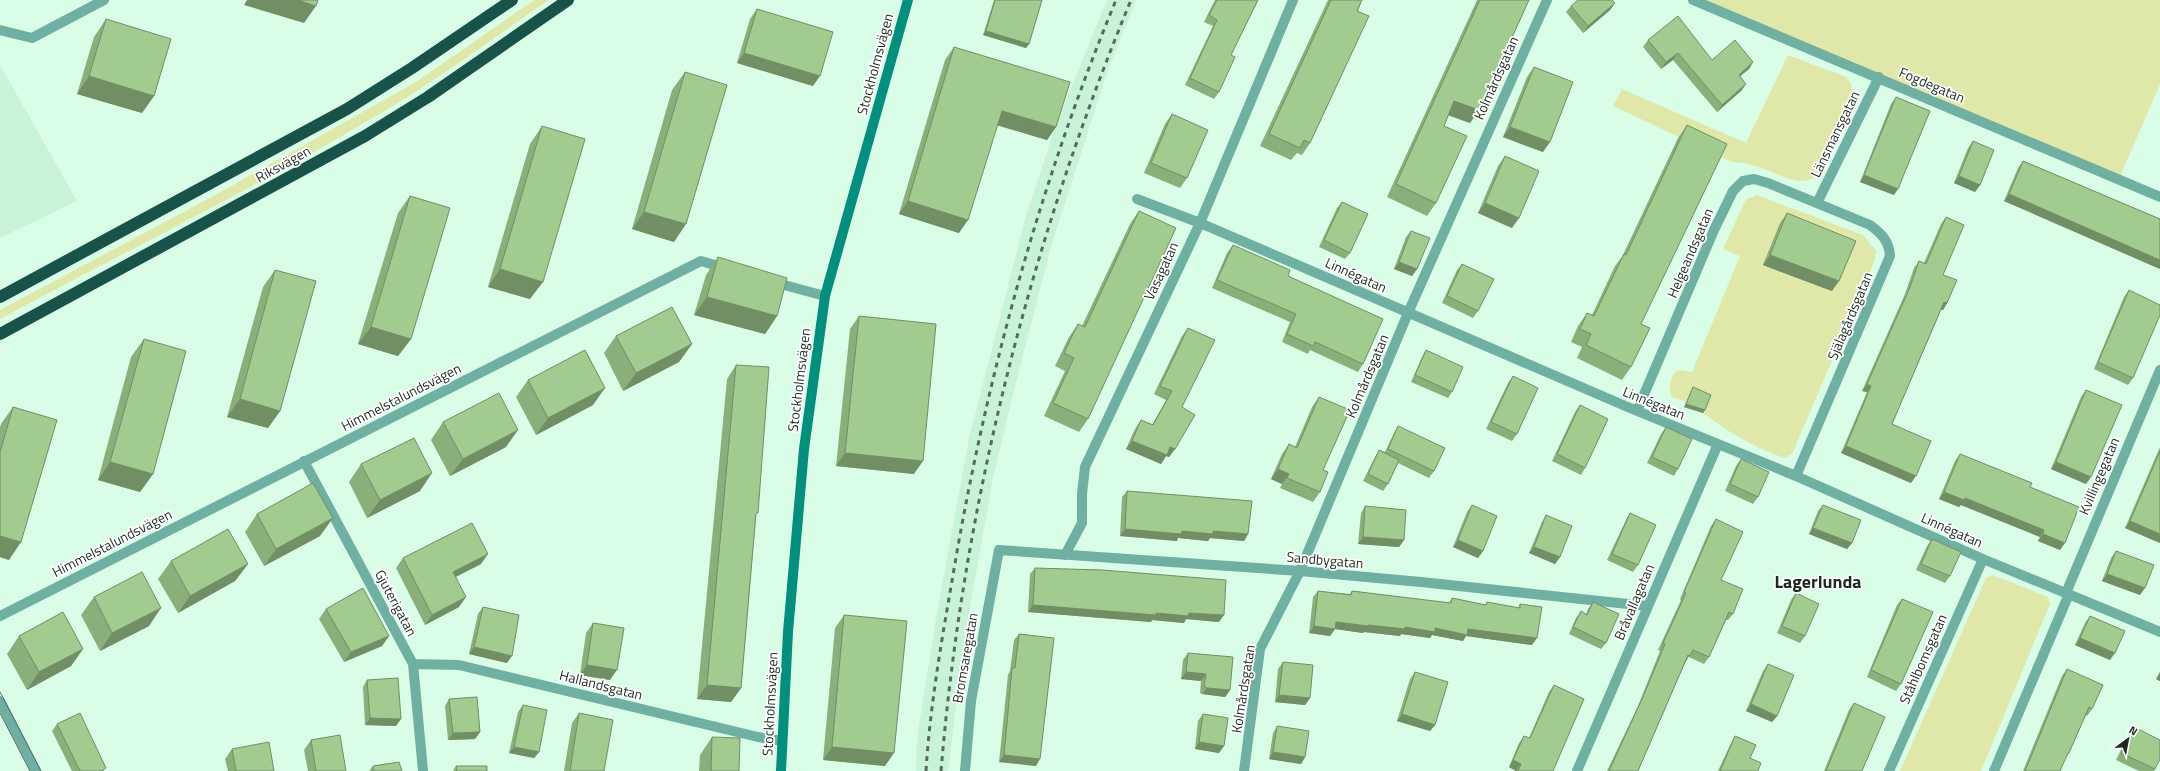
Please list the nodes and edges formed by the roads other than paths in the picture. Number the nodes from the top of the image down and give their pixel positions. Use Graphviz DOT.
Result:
graph roads {
  1 [pos="104,0"];
  2 [pos="512,0"];
  3 [pos="568,0"];
  4 [pos="1293,0"];
  5 [pos="1547,0"];
  6 [pos="1692,0"];
  7 [pos="907,1"];
  8 [pos="0,30"];
  9 [pos="1878,77"];
  10 [pos="2160,197"];
  11 [pos="1137,199"];
  12 [pos="1817,203"];
  13 [pos="1200,223"];
  14 [pos="732,270"];
  15 [pos="762,279"];
  16 [pos="825,296"];
  17 [pos="0,297"];
  18 [pos="1408,313"];
  19 [pos="0,334"];
  20 [pos="2160,370"];
  21 [pos="1637,411"];
  22 [pos="1718,444"];
  23 [pos="304,461"];
  24 [pos="1796,476"];
  25 [pos="999,550"];
  26 [pos="1065,555"];
  27 [pos="1983,559"];
  28 [pos="1300,571"];
  29 [pos="2067,594"];
  30 [pos="1647,606"];
  31 [pos="0,616"];
  32 [pos="2160,632"];
  33 [pos="413,664"];
  34 [pos="0,701"];
  35 [pos="782,741"];
  36 [pos="36,771"];
  37 [pos="423,771"];
  38 [pos="780,771"];
  39 [pos="964,771"];
  40 [pos="1244,771"];
  41 [pos="1577,771"];
  42 [pos="1889,771"];
  43 [pos="1994,771"];
  1 -- 8 [label="street"];
  2 -- 17 [label="highway, Riksvägen"];
  3 -- 19 [label="highway, Riksvägen"];
  4 -- 13 [label="street, Vasagatan"];
  5 -- 18 [label="street, Kolmårdsgatan"];
  6 -- 9 [label="street, Fogdegatan"];
  7 -- 16 [label="main road, Stockholmsvägen"];
  9 -- 10 [label="street, Fogdegatan"];
  9 -- 12 [label="street, Länsmansgatan"];
  11 -- 13 [label="street, Linnégatan"];
  12 -- 21 [label="street, Helgeandsgatan"];
  12 -- 24 [label="street, Själagårdsgatan"];
  13 -- 18 [label="street, Linnégatan"];
  13 -- 26 [label="street, Vasagatan"];
  14 -- 23 [label="street, Himmelstalundsvägen"];
  15 -- 16 [label="street"];
  16 -- 35 [label="main road, Stockholmsvägen"];
  18 -- 21 [label="street, Linnégatan"];
  18 -- 28 [label="street, Kolmårdsgatan"];
  20 -- 29 [label="street, Kvillingegatan"];
  21 -- 22 [label="street, Linnégatan"];
  22 -- 24 [label="street, Linnégatan"];
  22 -- 30 [label="street, Bråvallagatan"];
  23 -- 31 [label="street, Himmelstalundsvägen"];
  23 -- 33 [label="street, Gjuterigatan"];
  24 -- 27 [label="street, Linnégatan"];
  25 -- 26 [label="street, Sandbygatan"];
  25 -- 39 [label="street, Bromsaregatan"];
  26 -- 28 [label="street, Sandbygatan"];
  27 -- 29 [label="street, Linnégatan"];
  27 -- 42 [label="street, Ståhlbomsgatan"];
  28 -- 30 [label="street, Sandbygatan"];
  28 -- 40 [label="street, Kolmårdsgatan"];
  29 -- 32 [label="street, Linnégatan"];
  29 -- 43 [label="street, Kvillingegatan"];
  30 -- 41 [label="street, Bråvallagatan"];
  33 -- 35 [label="street, Hallandsgatan"];
  33 -- 37 [label="street, Gjuterigatan"];
  34 -- 36 [label="street"];
  35 -- 38 [label="main road, Stockholmsvägen"];
}
